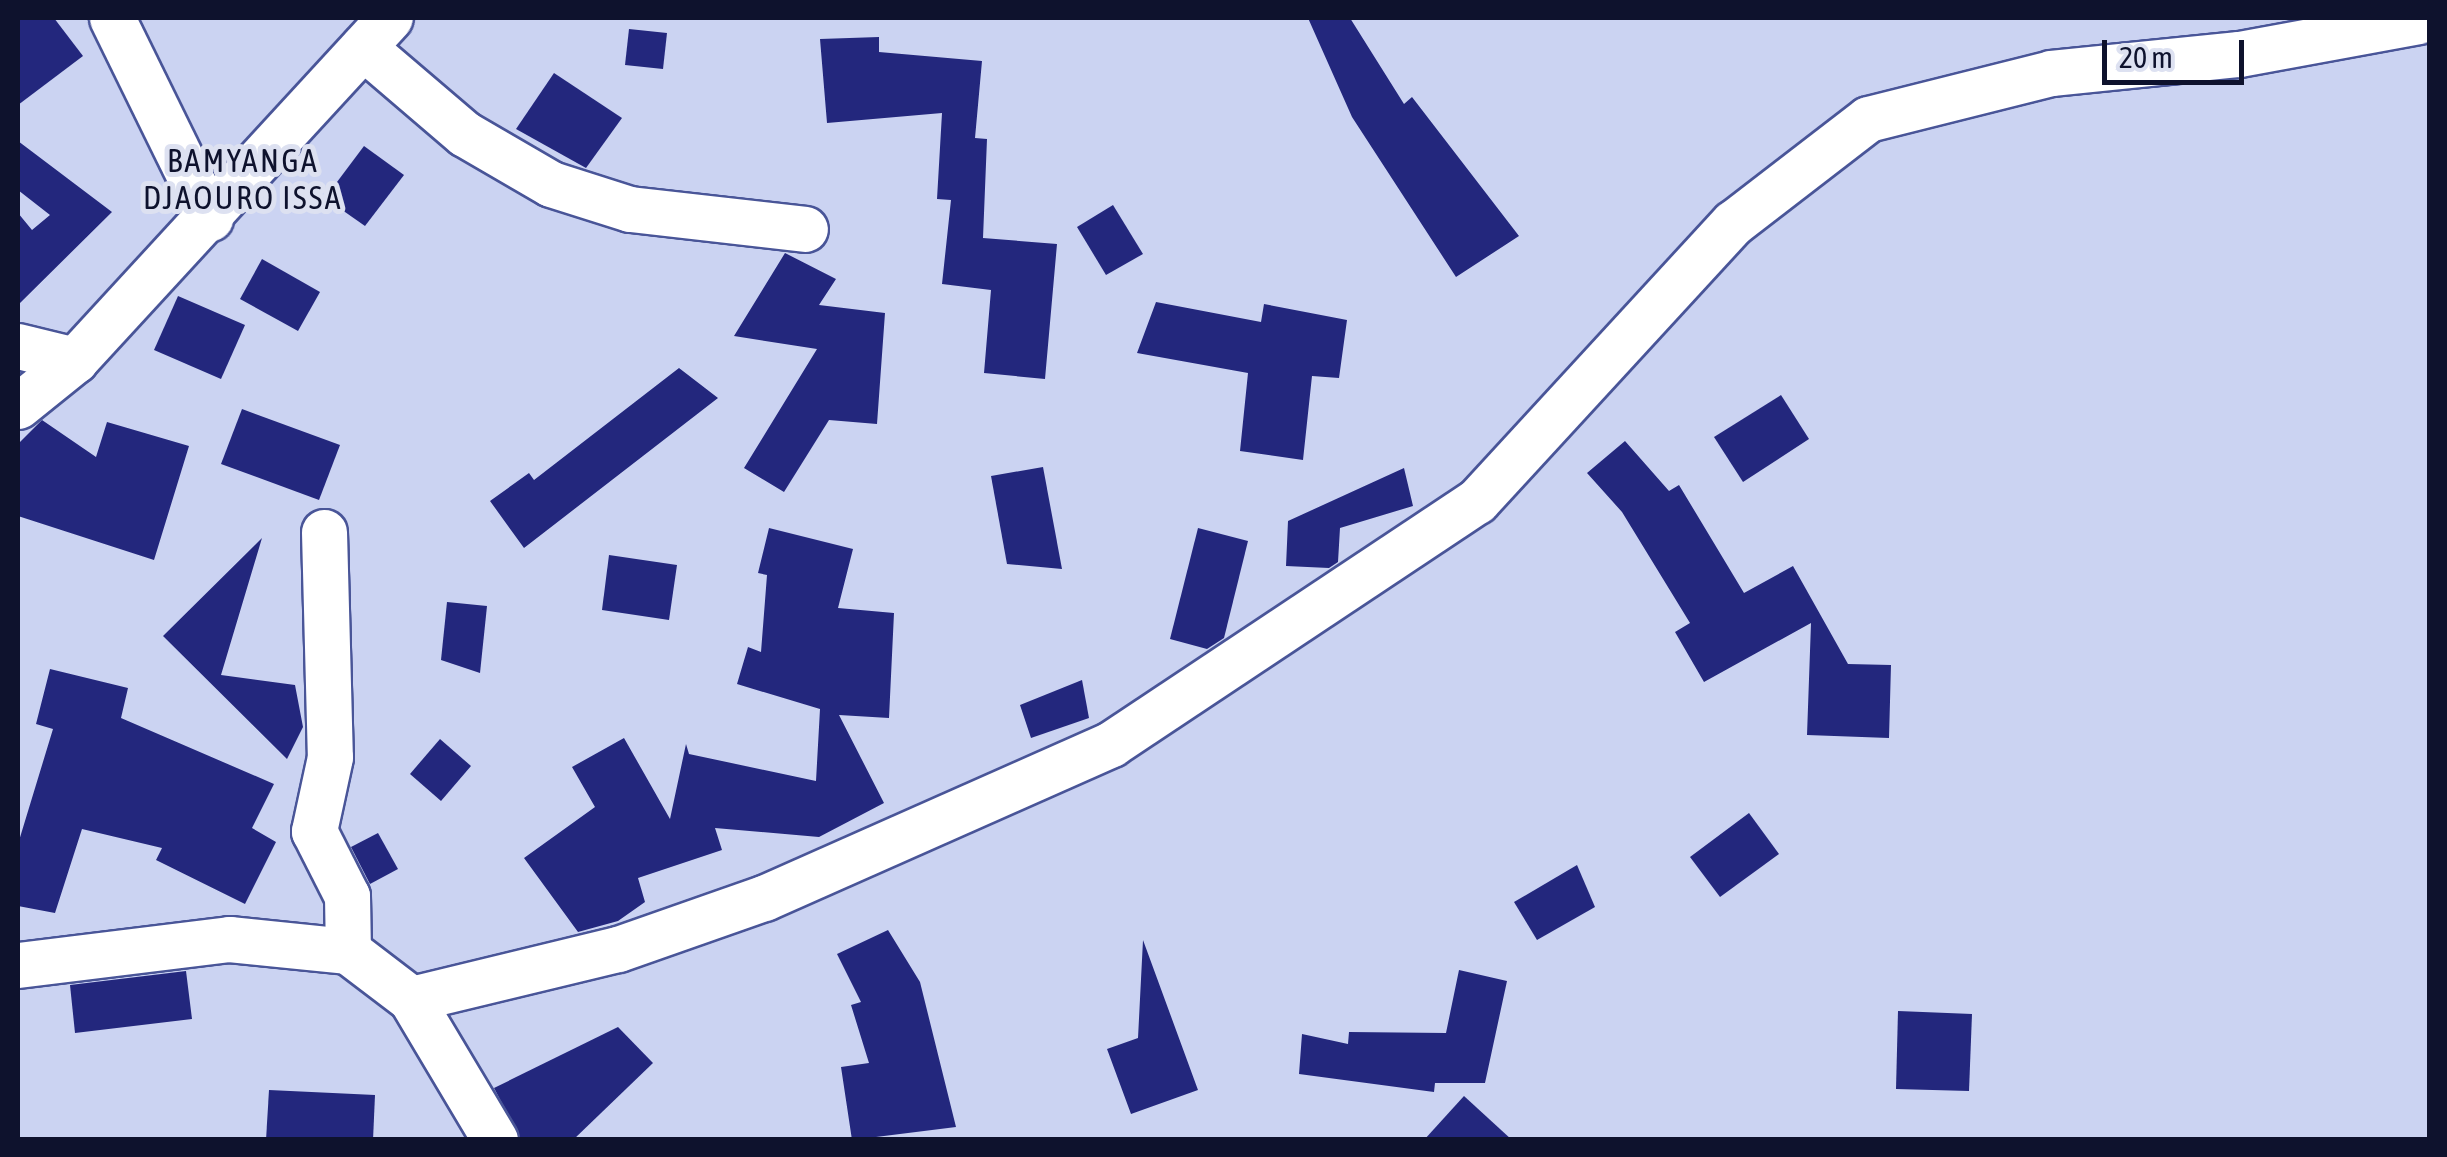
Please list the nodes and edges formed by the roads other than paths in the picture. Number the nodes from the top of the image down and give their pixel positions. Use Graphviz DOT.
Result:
graph roads {
  1 [pos="112,18"];
  2 [pos="2421,25"];
  3 [pos="376,32"];
  4 [pos="210,218"];
  5 [pos="806,230"];
  6 [pos="18,346"];
  7 [pos="74,360"];
  8 [pos="18,406"];
  9 [pos="324,532"];
  10 [pos="348,951"];
  11 [pos="18,965"];
  12 [pos="411,999"];
  13 [pos="495,1140"];
  1 -- 4 [label="street"];
  2 -- 12 [label="street"];
  3 -- 4 [label="street"];
  3 -- 5 [label="street"];
  4 -- 7 [label="street"];
  6 -- 7 [label="street"];
  7 -- 8 [label="street"];
  9 -- 10 [label="street"];
  10 -- 11 [label="street"];
  10 -- 12 [label="street"];
  12 -- 13 [label="street"];
}
